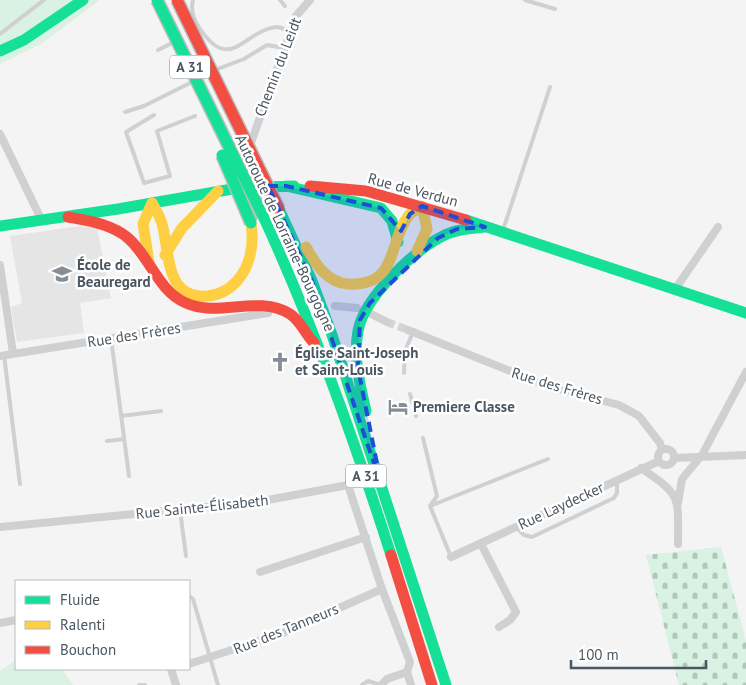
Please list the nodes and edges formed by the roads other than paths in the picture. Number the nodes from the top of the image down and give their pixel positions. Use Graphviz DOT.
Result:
graph roads {
  1 [pos="44,0"];
  2 [pos="83,0"];
  3 [pos="157,0"];
  4 [pos="177,0"];
  5 [pos="193,0"];
  6 [pos="280,0"];
  7 [pos="310,0"];
  8 [pos="525,0"];
  9 [pos="284,6"];
  10 [pos="556,10"];
  11 [pos="200,28"];
  12 [pos="290,32"];
  13 [pos="0,34"];
  14 [pos="284,48"];
  15 [pos="158,50"];
  16 [pos="0,51"];
  17 [pos="550,87"];
  18 [pos="125,112"];
  19 [pos="154,115"];
  20 [pos="195,116"];
  21 [pos="0,134"];
  22 [pos="223,134"];
  23 [pos="242,166"];
  24 [pos="250,186"];
  25 [pos="286,186"];
  26 [pos="238,188"];
  27 [pos="218,191"];
  28 [pos="152,203"];
  29 [pos="422,206"];
  30 [pos="280,209"];
  31 [pos="68,217"];
  32 [pos="42,221"];
  33 [pos="0,226"];
  34 [pos="485,227"];
  35 [pos="718,227"];
  36 [pos="502,232"];
  37 [pos="398,242"];
  38 [pos="165,256"];
  39 [pos="414,257"];
  40 [pos="150,264"];
  41 [pos="0,265"];
  42 [pos="676,288"];
  43 [pos="335,306"];
  44 [pos="357,308"];
  45 [pos="746,313"];
  46 [pos="268,314"];
  47 [pos="372,314"];
  48 [pos="387,322"];
  49 [pos="411,331"];
  50 [pos="111,338"];
  51 [pos="323,351"];
  52 [pos="13,353"];
  53 [pos="2,355"];
  54 [pos="746,372"];
  55 [pos="404,373"];
  56 [pos="410,394"];
  57 [pos="161,411"];
  58 [pos="121,416"];
  59 [pos="416,416"];
  60 [pos="423,438"];
  61 [pos="124,439"];
  62 [pos="107,440"];
  63 [pos="662,450"];
  64 [pos="746,454"];
  65 [pos="702,455"];
  66 [pos="674,458"];
  67 [pos="548,459"];
  68 [pos="659,461"];
  69 [pos="641,468"];
  70 [pos="129,476"];
  71 [pos="617,479"];
  72 [pos="20,484"];
  73 [pos="381,484"];
  74 [pos="678,503"];
  75 [pos="430,506"];
  76 [pos="180,510"];
  77 [pos="0,527"];
  78 [pos="516,527"];
  79 [pos="366,537"];
  80 [pos="481,544"];
  81 [pos="678,544"];
  82 [pos="186,556"];
  83 [pos="451,557"];
  84 [pos="260,572"];
  85 [pos="382,589"];
  86 [pos="190,597"];
  87 [pos="15,620"];
  88 [pos="0,623"];
  89 [pos="499,626"];
  90 [pos="210,658"];
  91 [pos="190,664"];
  92 [pos="171,670"];
  93 [pos="407,672"];
  94 [pos="139,685"];
  95 [pos="145,685"];
  96 [pos="176,685"];
  97 [pos="218,685"];
  98 [pos="362,685"];
  99 [pos="381,685"];
  100 [pos="411,685"];
  101 [pos="432,685"];
  102 [pos="446,685"];
  1 -- 13 [label="lane"];
  2 -- 16 [label="main road"];
  3 -- 22 [label="main road, Autoroute de Lorraine-Bourgogne / A 31, bridge"];
  4 -- 30 [label="main road, Autoroute de Lorraine-Bourgogne / A 31, bridge"];
  5 -- 11 [label="lane"];
  6 -- 9 [label="lane"];
  7 -- 12 [label="street, Chemin du Leidt"];
  8 -- 10 [label="lane"];
  11 -- 12 [label="lane"];
  11 -- 15 [label="lane"];
  12 -- 14 [label="street, Chemin du Leidt"];
  14 -- 18 [label="lane"];
  14 -- 23 [label="street, Chemin du Leidt"];
  17 -- 36 [label="lane"];
  19 -- 20 [label="lane"];
  21 -- 32 [label="street"];
  22 -- 38 [label="main road, bridge"];
  22 -- 51 [label="main road, Autoroute de Lorraine-Bourgogne / A 31, bridge"];
  23 -- 24 [label="street"];
  23 -- 26 [label="street, Chemin du Leidt"];
  24 -- 25 [label="main road, Rue de Verdun"];
  24 -- 26 [label="main road, Rue de Verdun"];
  25 -- 29 [label="main road, Rue de Verdun"];
  25 -- 37 [label="main road"];
  26 -- 27 [label="main road, Rue de Verdun"];
  27 -- 28 [label="main road, Rue de Verdun"];
  27 -- 38 [label="main road"];
  28 -- 31 [label="main road, Rue de Verdun"];
  28 -- 38 [label="main road"];
  28 -- 40 [label="main road"];
  29 -- 34 [label="main road, Rue de Verdun"];
  29 -- 37 [label="main road"];
  29 -- 39 [label="main road"];
  30 -- 37 [label="main road"];
  30 -- 73 [label="main road, Autoroute de Lorraine-Bourgogne / A 31"];
  31 -- 32 [label="main road, Rue de Verdun"];
  31 -- 40 [label="main road"];
  32 -- 33 [label="main road, Rue de Verdun"];
  34 -- 36 [label="main road, Rue de Verdun"];
  34 -- 39 [label="main road"];
  35 -- 42 [label="street"];
  36 -- 42 [label="main road, Rue de Verdun"];
  39 -- 73 [label="main road"];
  40 -- 51 [label="main road"];
  41 -- 52 [label="street"];
  42 -- 45 [label="main road, Rue de Verdun"];
  43 -- 44 [label="street"];
  46 -- 50 [label="street, Rue des Frères"];
  47 -- 48 [label="street"];
  49 -- 55 [label="lane"];
  49 -- 63 [label="street, Rue des Frères"];
  50 -- 52 [label="street, Rue des Frères"];
  50 -- 58 [label="lane"];
  51 -- 101 [label="main road, Autoroute de Lorraine-Bourgogne / A 31"];
  52 -- 53 [label="street, Rue des Frères"];
  53 -- 72 [label="lane"];
  54 -- 65 [label="street"];
  56 -- 59 [label="lane"];
  57 -- 58 [label="lane"];
  58 -- 61 [label="lane"];
  60 -- 75 [label="lane"];
  61 -- 62 [label="lane"];
  61 -- 70 [label="lane"];
  63 -- 66 [label="street"];
  63 -- 68 [label="street"];
  64 -- 65 [label="street"];
  65 -- 66 [label="street"];
  65 -- 74 [label="street"];
  66 -- 68 [label="street"];
  67 -- 75 [label="lane"];
  68 -- 69 [label="street, Rue Laydecker"];
  69 -- 71 [label="street, Rue Laydecker"];
  69 -- 74 [label="street"];
  71 -- 78 [label="street, Rue Laydecker"];
  71 -- 78 [label="lane"];
  73 -- 102 [label="main road, Autoroute de Lorraine-Bourgogne / A 31"];
  74 -- 81 [label="street"];
  75 -- 83 [label="lane"];
  76 -- 77 [label="street, Rue Sainte-Élisabeth"];
  76 -- 79 [label="street, Rue Sainte-Élisabeth"];
  76 -- 82 [label="lane"];
  78 -- 80 [label="street, Rue Laydecker"];
  79 -- 84 [label="street"];
  79 -- 85 [label="street"];
  80 -- 83 [label="street, Rue Laydecker"];
  80 -- 89 [label="street"];
  85 -- 90 [label="street, Rue des Tanneurs"];
  85 -- 93 [label="street"];
  86 -- 90 [label="lane"];
  87 -- 88 [label="street"];
  90 -- 91 [label="street, Rue des Tanneurs"];
  90 -- 97 [label="lane"];
  92 -- 96 [label="street"];
  93 -- 99 [label="street"];
  93 -- 100 [label="street"];
  94 -- 95 [label="lane"];
  98 -- 99 [label="lane"];
}
